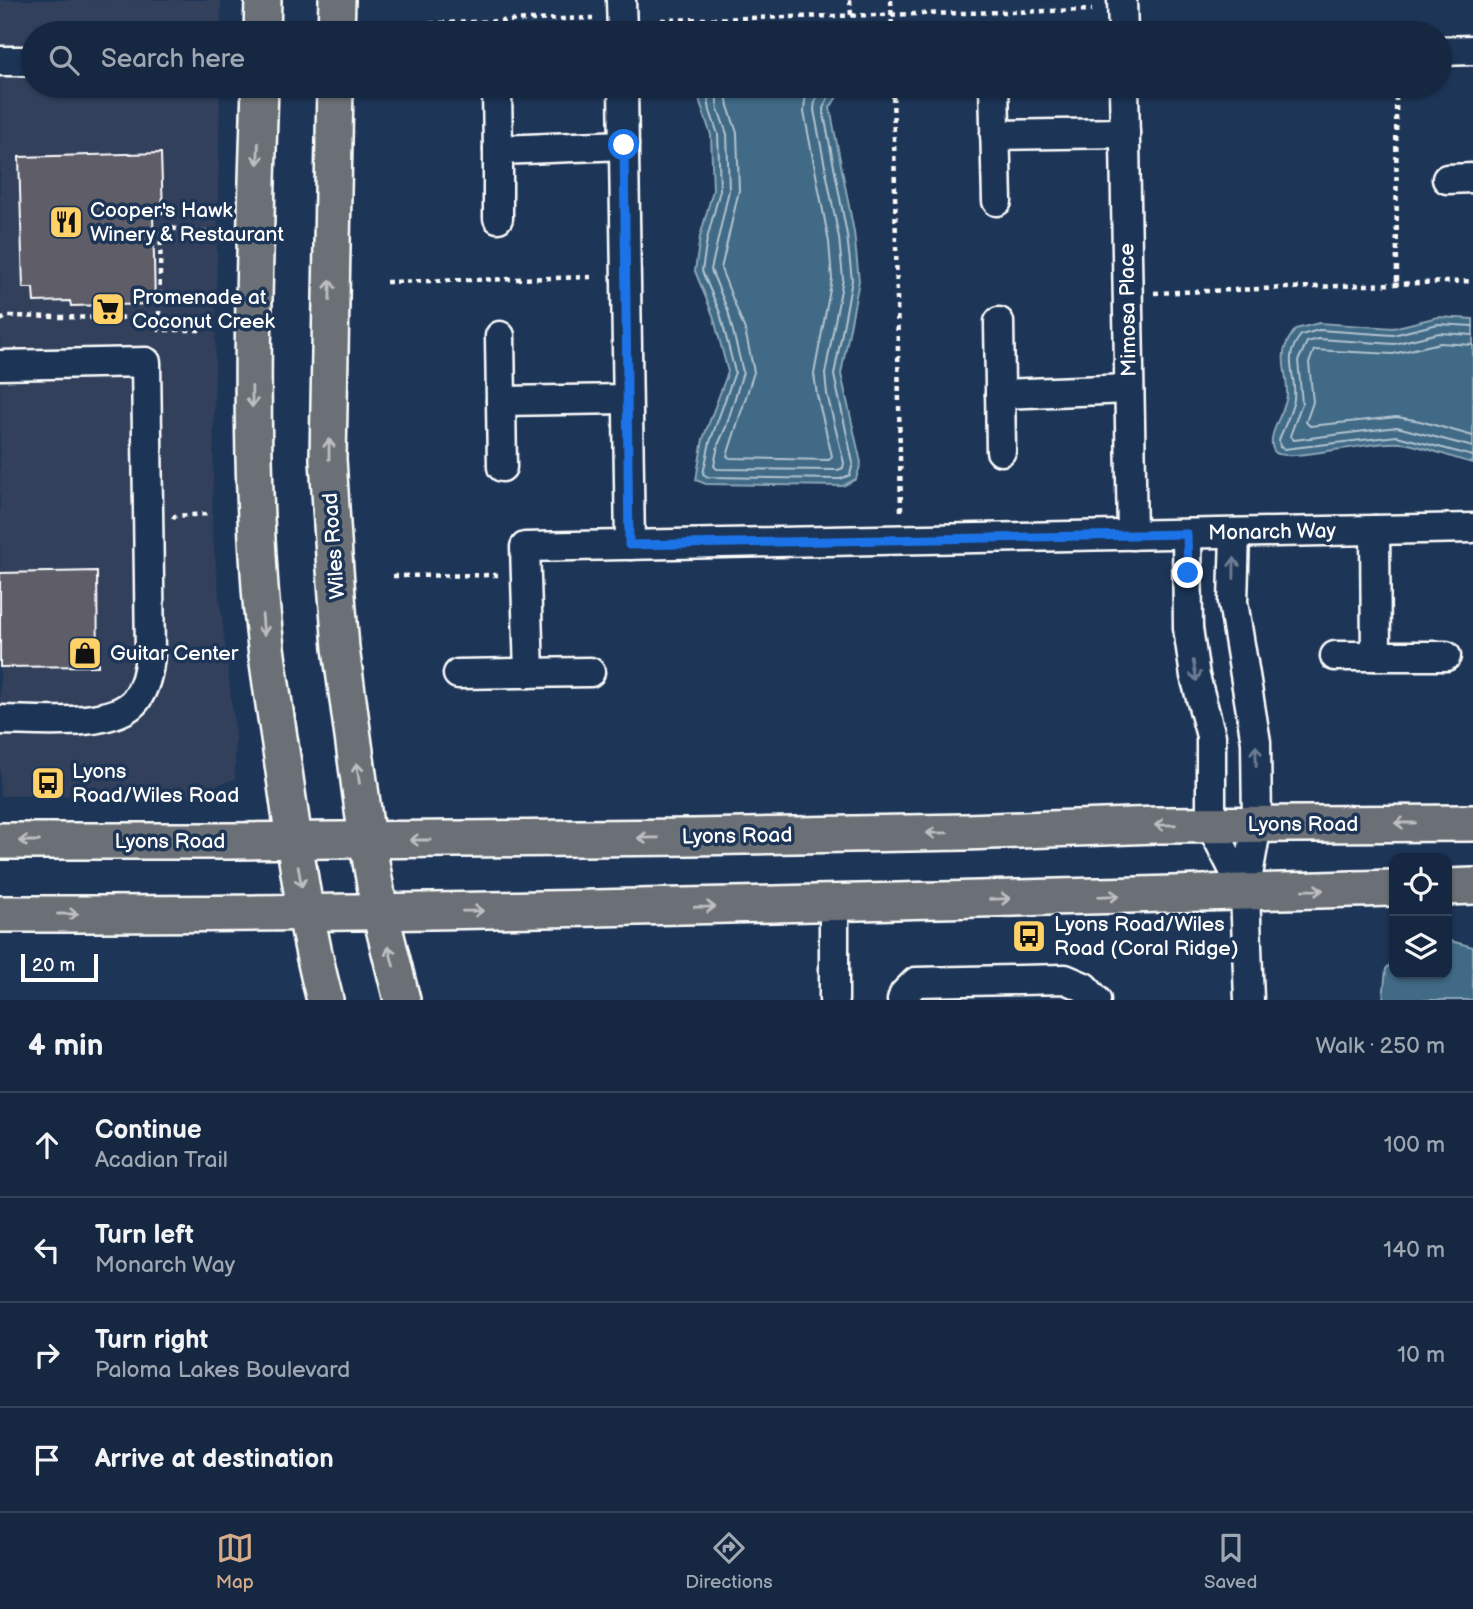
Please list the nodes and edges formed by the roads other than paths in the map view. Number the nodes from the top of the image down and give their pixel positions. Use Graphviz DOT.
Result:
graph roads {
  1 [pos="263,0"];
  2 [pos="337,0"];
  3 [pos="621,0"];
  4 [pos="1122,0"];
  5 [pos="262,21"];
  6 [pos="336,21"];
  7 [pos="622,21"];
  8 [pos="1123,21"];
  9 [pos="1473,50"];
  10 [pos="1452,51"];
  11 [pos="0,61"];
  12 [pos="21,61"];
  13 [pos="260,98"];
  14 [pos="335,98"];
  15 [pos="497,98"];
  16 [pos="623,98"];
  17 [pos="994,98"];
  18 [pos="1124,98"];
  19 [pos="1125,133"];
  20 [pos="995,135"];
  21 [pos="624,145"];
  22 [pos="498,150"];
  23 [pos="997,201"];
  24 [pos="498,218"];
  25 [pos="999,322"];
  26 [pos="500,336"];
  27 [pos="0,365"];
  28 [pos="1129,389"];
  29 [pos="1000,394"];
  30 [pos="627,399"];
  31 [pos="501,401"];
  32 [pos="1001,451"];
  33 [pos="502,467"];
  34 [pos="1473,528"];
  35 [pos="1376,530"];
  36 [pos="1235,533"];
  37 [pos="1187,534"];
  38 [pos="1132,535"];
  39 [pos="629,545"];
  40 [pos="1335,656"];
  41 [pos="1376,656"];
  42 [pos="1446,656"];
  43 [pos="590,672"];
  44 [pos="529,673"];
  45 [pos="458,674"];
  46 [pos="0,720"];
  47 [pos="1473,823"];
  48 [pos="1257,824"];
  49 [pos="1211,825"];
  50 [pos="367,840"];
  51 [pos="0,841"];
  52 [pos="293,841"];
  53 [pos="1473,886"];
  54 [pos="1452,887"];
  55 [pos="1389,888"];
  56 [pos="1245,892"];
  57 [pos="834,903"];
  58 [pos="380,912"];
  59 [pos="0,914"];
  60 [pos="307,914"];
  61 [pos="325,1000"];
  62 [pos="402,1000"];
  63 [pos="834,1000"];
  64 [pos="902,1000"];
  65 [pos="1096,1000"];
  66 [pos="1249,1000"];
  1 -- 5 [label="main road"];
  2 -- 6 [label="main road"];
  3 -- 7 [label="street"];
  4 -- 8 [label="street"];
  9 -- 10 [label="street"];
  11 -- 12 [label="street"];
  13 -- 52 [label="main road, one-way"];
  50 -- 14 [label="main road, Wiles Road, one-way"];
  15 -- 22 [label="street"];
  16 -- 21 [label="street"];
  17 -- 20 [label="street"];
  18 -- 19 [label="street, Mimosa Place"];
  19 -- 20 [label="street"];
  19 -- 28 [label="street, Mimosa Place"];
  20 -- 23 [label="street"];
  21 -- 22 [label="street"];
  21 -- 30 [label="street"];
  22 -- 24 [label="street"];
  25 -- 29 [label="street"];
  26 -- 31 [label="street"];
  27 -- 46 [label="street"];
  28 -- 29 [label="street"];
  28 -- 38 [label="street, Mimosa Place"];
  29 -- 32 [label="street"];
  30 -- 31 [label="street"];
  30 -- 39 [label="street"];
  31 -- 33 [label="street"];
  34 -- 35 [label="street, Monarch Way"];
  35 -- 36 [label="street, Monarch Way"];
  35 -- 41 [label="street"];
  36 -- 37 [label="street, Monarch Way"];
  48 -- 36 [label="street, one-way"];
  37 -- 38 [label="street, Monarch Way"];
  37 -- 49 [label="street, one-way"];
  38 -- 39 [label="street, Monarch Way"];
  39 -- 44 [label="street, Monarch Way"];
  40 -- 41 [label="street"];
  41 -- 42 [label="street"];
  43 -- 44 [label="street"];
  44 -- 45 [label="street"];
  47 -- 48 [label="main road, Lyons Road, one-way"];
  48 -- 49 [label="main road, Lyons Road"];
  48 -- 56 [label="street"];
  49 -- 50 [label="main road, Lyons Road, one-way"];
  49 -- 56 [label="street"];
  50 -- 52 [label="main road, Lyons Road"];
  50 -- 58 [label="main road, Wiles Road"];
  52 -- 51 [label="main road, Lyons Road, one-way"];
  52 -- 60 [label="main road, one-way"];
  53 -- 54 [label="main road"];
  56 -- 55 [label="main road, one-way"];
  57 -- 56 [label="main road, one-way"];
  56 -- 66 [label="street"];
  58 -- 57 [label="main road, one-way"];
  57 -- 63 [label="street"];
  58 -- 60 [label="main road"];
  62 -- 58 [label="main road, Wiles Road, one-way"];
  59 -- 60 [label="main road, one-way"];
  60 -- 61 [label="main road"];
  64 -- 65 [label="street"];
}
